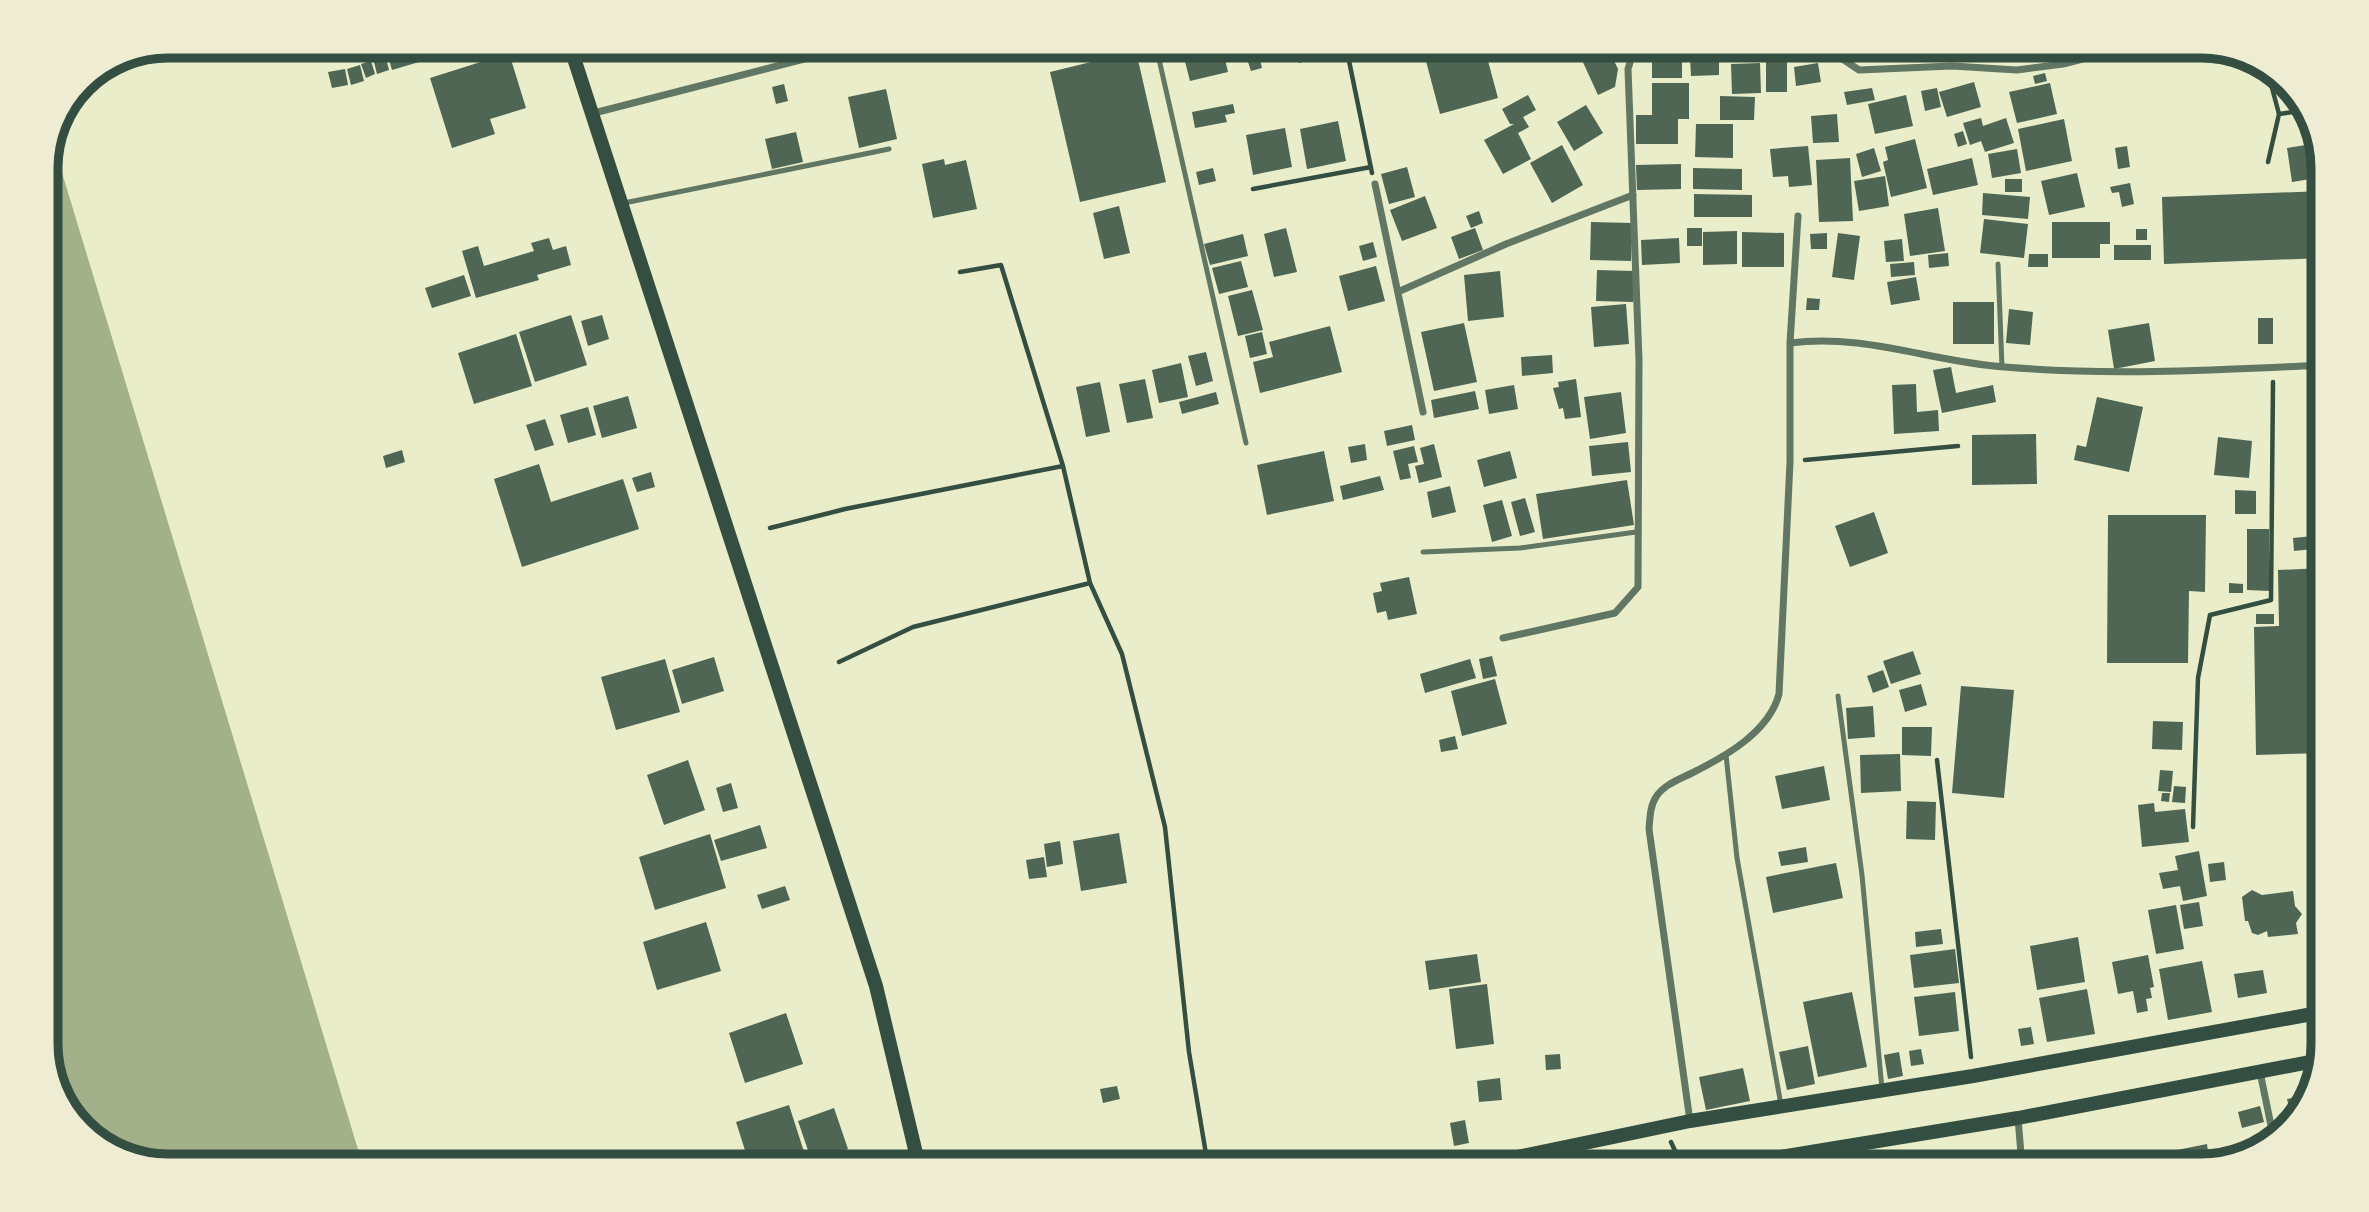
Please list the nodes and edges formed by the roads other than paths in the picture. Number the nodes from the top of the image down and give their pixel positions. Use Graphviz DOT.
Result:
graph roads {
  1 [pos="574,58"];
  2 [pos="808,58"];
  3 [pos="1159,58"];
  4 [pos="1631,58"];
  5 [pos="1841,58"];
  6 [pos="2087,58"];
  7 [pos="594,113"];
  8 [pos="888,149"];
  9 [pos="1375,184"];
  10 [pos="1633,195"];
  11 [pos="623,203"];
  12 [pos="1798,216"];
  13 [pos="1998,264"];
  14 [pos="1400,291"];
  15 [pos="1790,343"];
  16 [pos="2311,365"];
  17 [pos="2002,367"];
  18 [pos="1423,412"];
  19 [pos="1246,443"];
  20 [pos="1636,532"];
  21 [pos="1423,552"];
  22 [pos="1503,638"];
  23 [pos="1838,696"];
  24 [pos="1727,755"];
  25 [pos="2311,1014"];
  26 [pos="2309,1062"];
  27 [pos="2260,1072"];
  28 [pos="1882,1089"];
  29 [pos="1782,1105"];
  30 [pos="2018,1118"];
  31 [pos="1690,1121"];
  32 [pos="2272,1129"];
  33 [pos="1838,1149"];
  34 [pos="916,1154"];
  35 [pos="1538,1154"];
  36 [pos="1806,1154"];
  37 [pos="1839,1154"];
  38 [pos="2021,1154"];
  1 -- 7 [label="main road"];
  2 -- 7 [label="street"];
  3 -- 19 [label="lane"];
  4 -- 10 [label="street"];
  5 -- 6 [label="street"];
  7 -- 11 [label="main road"];
  8 -- 11 [label="lane"];
  9 -- 14 [label="street"];
  10 -- 14 [label="street"];
  10 -- 20 [label="street"];
  11 -- 34 [label="main road"];
  12 -- 15 [label="street"];
  13 -- 17 [label="lane"];
  14 -- 18 [label="street"];
  15 -- 17 [label="street"];
  15 -- 24 [label="street"];
  16 -- 17 [label="street"];
  20 -- 21 [label="lane"];
  20 -- 22 [label="street"];
  23 -- 28 [label="lane"];
  24 -- 29 [label="lane"];
  24 -- 31 [label="street"];
  25 -- 28 [label="main road"];
  26 -- 27 [label="main road"];
  27 -- 30 [label="main road"];
  27 -- 32 [label="street"];
  28 -- 29 [label="main road"];
  29 -- 31 [label="main road"];
  30 -- 33 [label="main road"];
  30 -- 38 [label="street"];
  31 -- 35 [label="main road"];
  33 -- 36 [label="main road"];
  33 -- 37 [label="street"];
}
